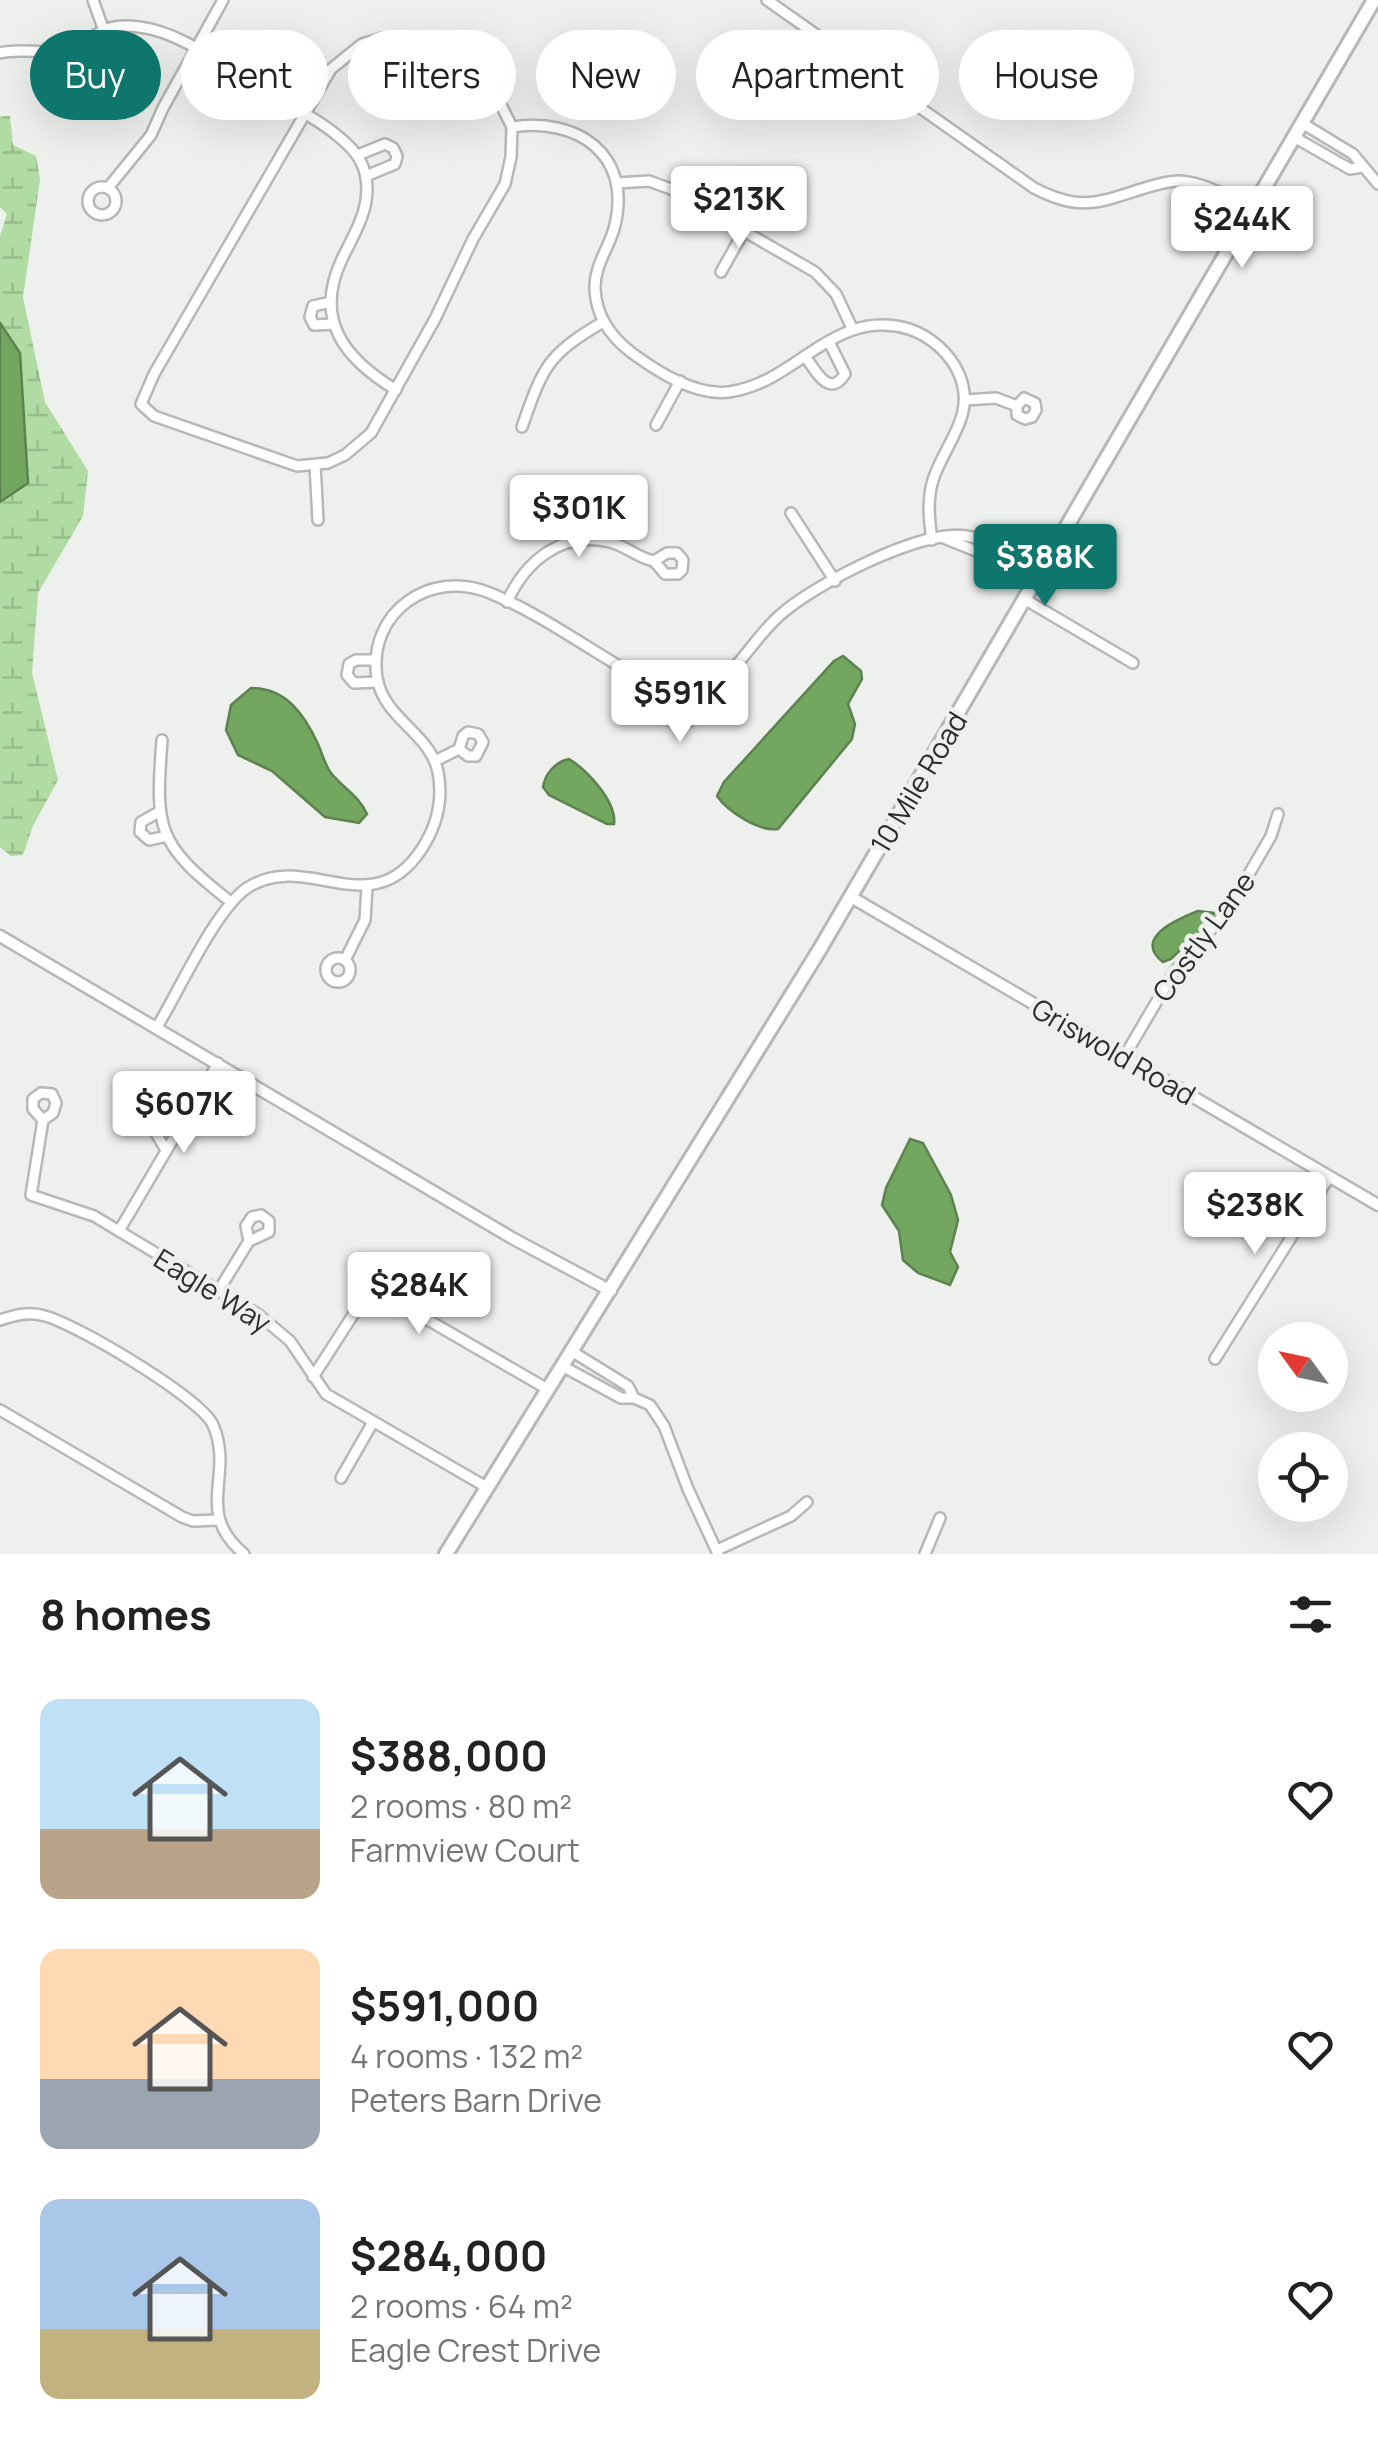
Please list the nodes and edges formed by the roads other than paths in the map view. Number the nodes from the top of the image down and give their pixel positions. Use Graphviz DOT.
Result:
graph roads {
  1 [pos="93,0"];
  2 [pos="222,0"];
  3 [pos="767,0"];
  4 [pos="1374,0"];
  5 [pos="103,28"];
  6 [pos="205,30"];
  7 [pos="181,42"];
  8 [pos="0,52"];
  9 [pos="328,74"];
  10 [pos="181,76"];
  11 [pos="301,120"];
  12 [pos="313,120"];
  13 [pos="1302,123"];
  14 [pos="512,127"];
  15 [pos="1294,137"];
  16 [pos="358,154"];
  17 [pos="1362,168"];
  18 [pos="366,176"];
  19 [pos="617,182"];
  20 [pos="1378,184"];
  21 [pos="108,188"];
  22 [pos="1253,209"];
  23 [pos="744,232"];
  24 [pos="721,272"];
  25 [pos="331,302"];
  26 [pos="603,322"];
  27 [pos="334,324"];
  28 [pos="852,328"];
  29 [pos="829,342"];
  30 [pos="804,356"];
  31 [pos="680,381"];
  32 [pos="396,390"];
  33 [pos="965,400"];
  34 [pos="1016,406"];
  35 [pos="656,424"];
  36 [pos="522,427"];
  37 [pos="314,465"];
  38 [pos="792,513"];
  39 [pos="318,520"];
  40 [pos="944,538"];
  41 [pos="932,540"];
  42 [pos="654,561"];
  43 [pos="1044,570"];
  44 [pos="835,582"];
  45 [pos="1036,584"];
  46 [pos="1026,600"];
  47 [pos="508,602"];
  48 [pos="376,660"];
  49 [pos="1133,662"];
  50 [pos="378,682"];
  51 [pos="668,690"];
  52 [pos="690,690"];
  53 [pos="162,740"];
  54 [pos="459,749"];
  55 [pos="435,761"];
  56 [pos="159,812"];
  57 [pos="1278,814"];
  58 [pos="167,836"];
  59 [pos="367,887"];
  60 [pos="850,897"];
  61 [pos="231,902"];
  62 [pos="0,936"];
  63 [pos="345,960"];
  64 [pos="156,1027"];
  65 [pos="1124,1056"];
  66 [pos="218,1064"];
  67 [pos="42,1120"];
  68 [pos="183,1120"];
  69 [pos="166,1150"];
  70 [pos="1329,1177"];
  71 [pos="1378,1205"];
  72 [pos="119,1231"];
  73 [pos="249,1241"];
  74 [pos="219,1290"];
  75 [pos="611,1291"];
  76 [pos="0,1320"];
  77 [pos="572,1352"];
  78 [pos="1215,1358"];
  79 [pos="564,1367"];
  80 [pos="313,1377"];
  81 [pos="549,1390"];
  82 [pos="634,1398"];
  83 [pos="0,1410"];
  84 [pos="373,1422"];
  85 [pos="341,1478"];
  86 [pos="488,1488"];
  87 [pos="807,1502"];
  88 [pos="940,1518"];
  89 [pos="217,1520"];
  90 [pos="718,1552"];
  91 [pos="244,1554"];
  92 [pos="446,1554"];
  93 [pos="925,1554"];
  1 -- 5 [label="street"];
  2 -- 6 [label="street"];
  3 -- 22 [label="street"];
  4 -- 13 [label="main road, 10 Mile Road"];
  5 -- 7 [label="street"];
  5 -- 8 [label="street"];
  9 -- 14 [label="street"];
  10 -- 21 [label="street"];
  11 -- 37 [label="street"];
  12 -- 16 [label="street"];
  13 -- 15 [label="main road, 10 Mile Road"];
  13 -- 17 [label="street"];
  14 -- 19 [label="street"];
  14 -- 32 [label="street"];
  15 -- 17 [label="street"];
  15 -- 22 [label="main road, 10 Mile Road"];
  16 -- 18 [label="street"];
  16 -- 18 [label="street"];
  17 -- 20 [label="street"];
  18 -- 25 [label="street"];
  19 -- 23 [label="street"];
  19 -- 26 [label="street"];
  22 -- 43 [label="main road, 10 Mile Road"];
  23 -- 24 [label="street"];
  23 -- 28 [label="street"];
  25 -- 27 [label="street"];
  25 -- 27 [label="street"];
  26 -- 31 [label="street"];
  26 -- 36 [label="street"];
  27 -- 32 [label="street"];
  28 -- 29 [label="street"];
  28 -- 33 [label="street"];
  29 -- 30 [label="street"];
  29 -- 30 [label="street"];
  30 -- 31 [label="street"];
  31 -- 35 [label="street"];
  32 -- 37 [label="street"];
  33 -- 34 [label="street"];
  33 -- 41 [label="street"];
  37 -- 39 [label="street"];
  38 -- 44 [label="street"];
  40 -- 41 [label="street"];
  40 -- 43 [label="street"];
  40 -- 45 [label="street"];
  41 -- 44 [label="street"];
  42 -- 47 [label="street"];
  43 -- 45 [label="main road, 10 Mile Road"];
  44 -- 52 [label="street"];
  45 -- 46 [label="main road, 10 Mile Road"];
  46 -- 49 [label="street"];
  46 -- 60 [label="main road, 10 Mile Road"];
  47 -- 48 [label="street"];
  47 -- 51 [label="street"];
  48 -- 50 [label="street"];
  48 -- 50 [label="street"];
  50 -- 55 [label="street"];
  51 -- 52 [label="street"];
  51 -- 52 [label="street"];
  53 -- 56 [label="street"];
  54 -- 55 [label="street"];
  55 -- 59 [label="street"];
  56 -- 58 [label="street"];
  56 -- 58 [label="street"];
  57 -- 65 [label="street, Costly Lane"];
  58 -- 61 [label="street"];
  59 -- 61 [label="street"];
  59 -- 63 [label="street"];
  60 -- 65 [label="street, Griswold Road"];
  60 -- 75 [label="main road, 10 Mile Road"];
  61 -- 64 [label="street"];
  62 -- 64 [label="street"];
  64 -- 66 [label="street"];
  65 -- 70 [label="street, Griswold Road"];
  66 -- 68 [label="street"];
  66 -- 75 [label="street"];
  67 -- 72 [label="street, Eagle Way"];
  68 -- 69 [label="street"];
  68 -- 69 [label="street"];
  69 -- 72 [label="street"];
  70 -- 71 [label="street, Griswold Road"];
  70 -- 78 [label="street"];
  72 -- 74 [label="street, Eagle Way"];
  73 -- 74 [label="street"];
  74 -- 80 [label="street, Eagle Way"];
  75 -- 77 [label="main road, 10 Mile Road"];
  76 -- 89 [label="street"];
  77 -- 79 [label="main road, 10 Mile Road"];
  77 -- 82 [label="street"];
  79 -- 81 [label="main road, 10 Mile Road"];
  79 -- 82 [label="street"];
  80 -- 81 [label="street"];
  80 -- 84 [label="street, Eagle Way"];
  81 -- 86 [label="main road, 10 Mile Road"];
  82 -- 90 [label="street"];
  83 -- 89 [label="street"];
  84 -- 85 [label="street"];
  84 -- 86 [label="street, Eagle Way"];
  86 -- 92 [label="main road, 10 Mile Road"];
  87 -- 90 [label="street"];
  88 -- 93 [label="street"];
  89 -- 91 [label="street"];
}
